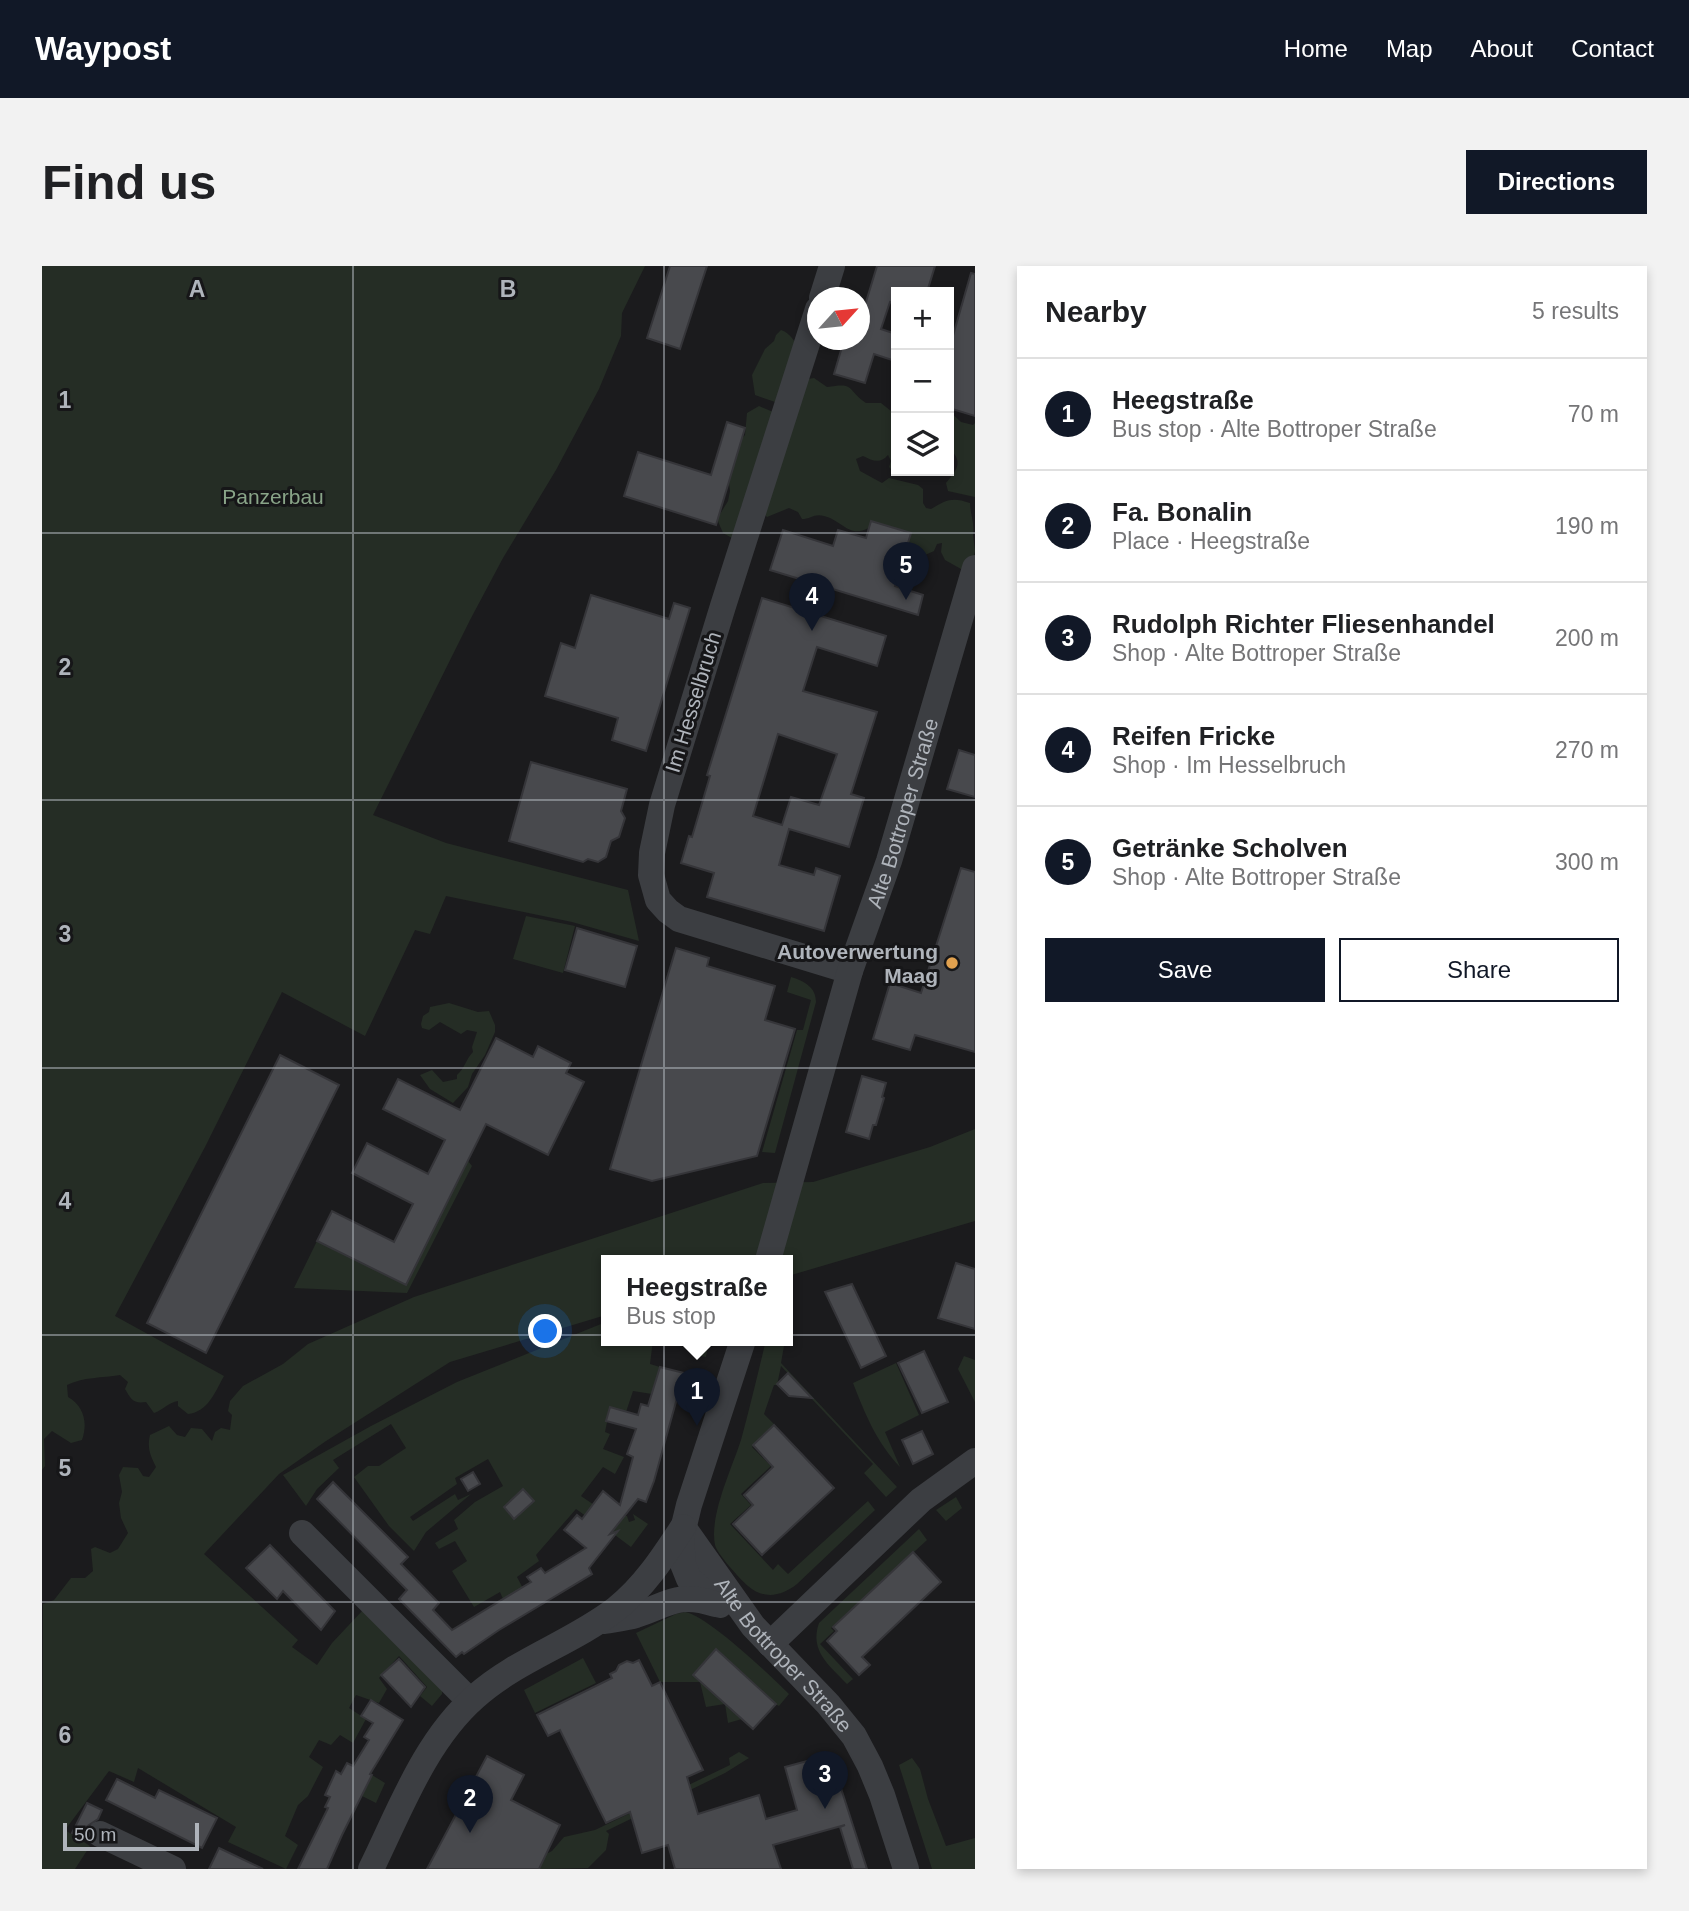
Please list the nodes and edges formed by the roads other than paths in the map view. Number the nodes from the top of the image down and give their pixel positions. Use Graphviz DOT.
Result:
graph roads {
  1 [pos="832,266"];
  2 [pos="825,287"];
  3 [pos="807,341"];
  4 [pos="975,568"];
  5 [pos="850,971"];
  6 [pos="769,1255"];
  7 [pos="741,1346"];
  8 [pos="975,1461"];
  9 [pos="683,1527"];
  10 [pos="302,1533"];
  11 [pos="720,1605"];
  12 [pos="595,1623"];
  13 [pos="761,1635"];
  14 [pos="470,1701"];
  15 [pos="100,1834"];
  16 [pos="900,1867"];
  17 [pos="173,1869"];
  18 [pos="370,1869"];
  1 -- 2 [label="street"];
  3 -- 5 [label="street, Im Hesselbruch"];
  4 -- 5 [label="street, Alte Bottroper Straße"];
  5 -- 6 [label="street, Alte Bottroper Straße"];
  7 -- 9 [label="street, Alte Bottroper Straße"];
  8 -- 13 [label="street"];
  9 -- 11 [label="street, Alte Bottroper Straße"];
  9 -- 12 [label="street"];
  9 -- 13 [label="street, Alte Bottroper Straße"];
  10 -- 14 [label="street"];
  11 -- 12 [label="street"];
  11 -- 13 [label="street, Alte Bottroper Straße"];
  12 -- 14 [label="street"];
  13 -- 16 [label="street, Alte Bottroper Straße"];
  14 -- 18 [label="street"];
  15 -- 17 [label="street"];
}
